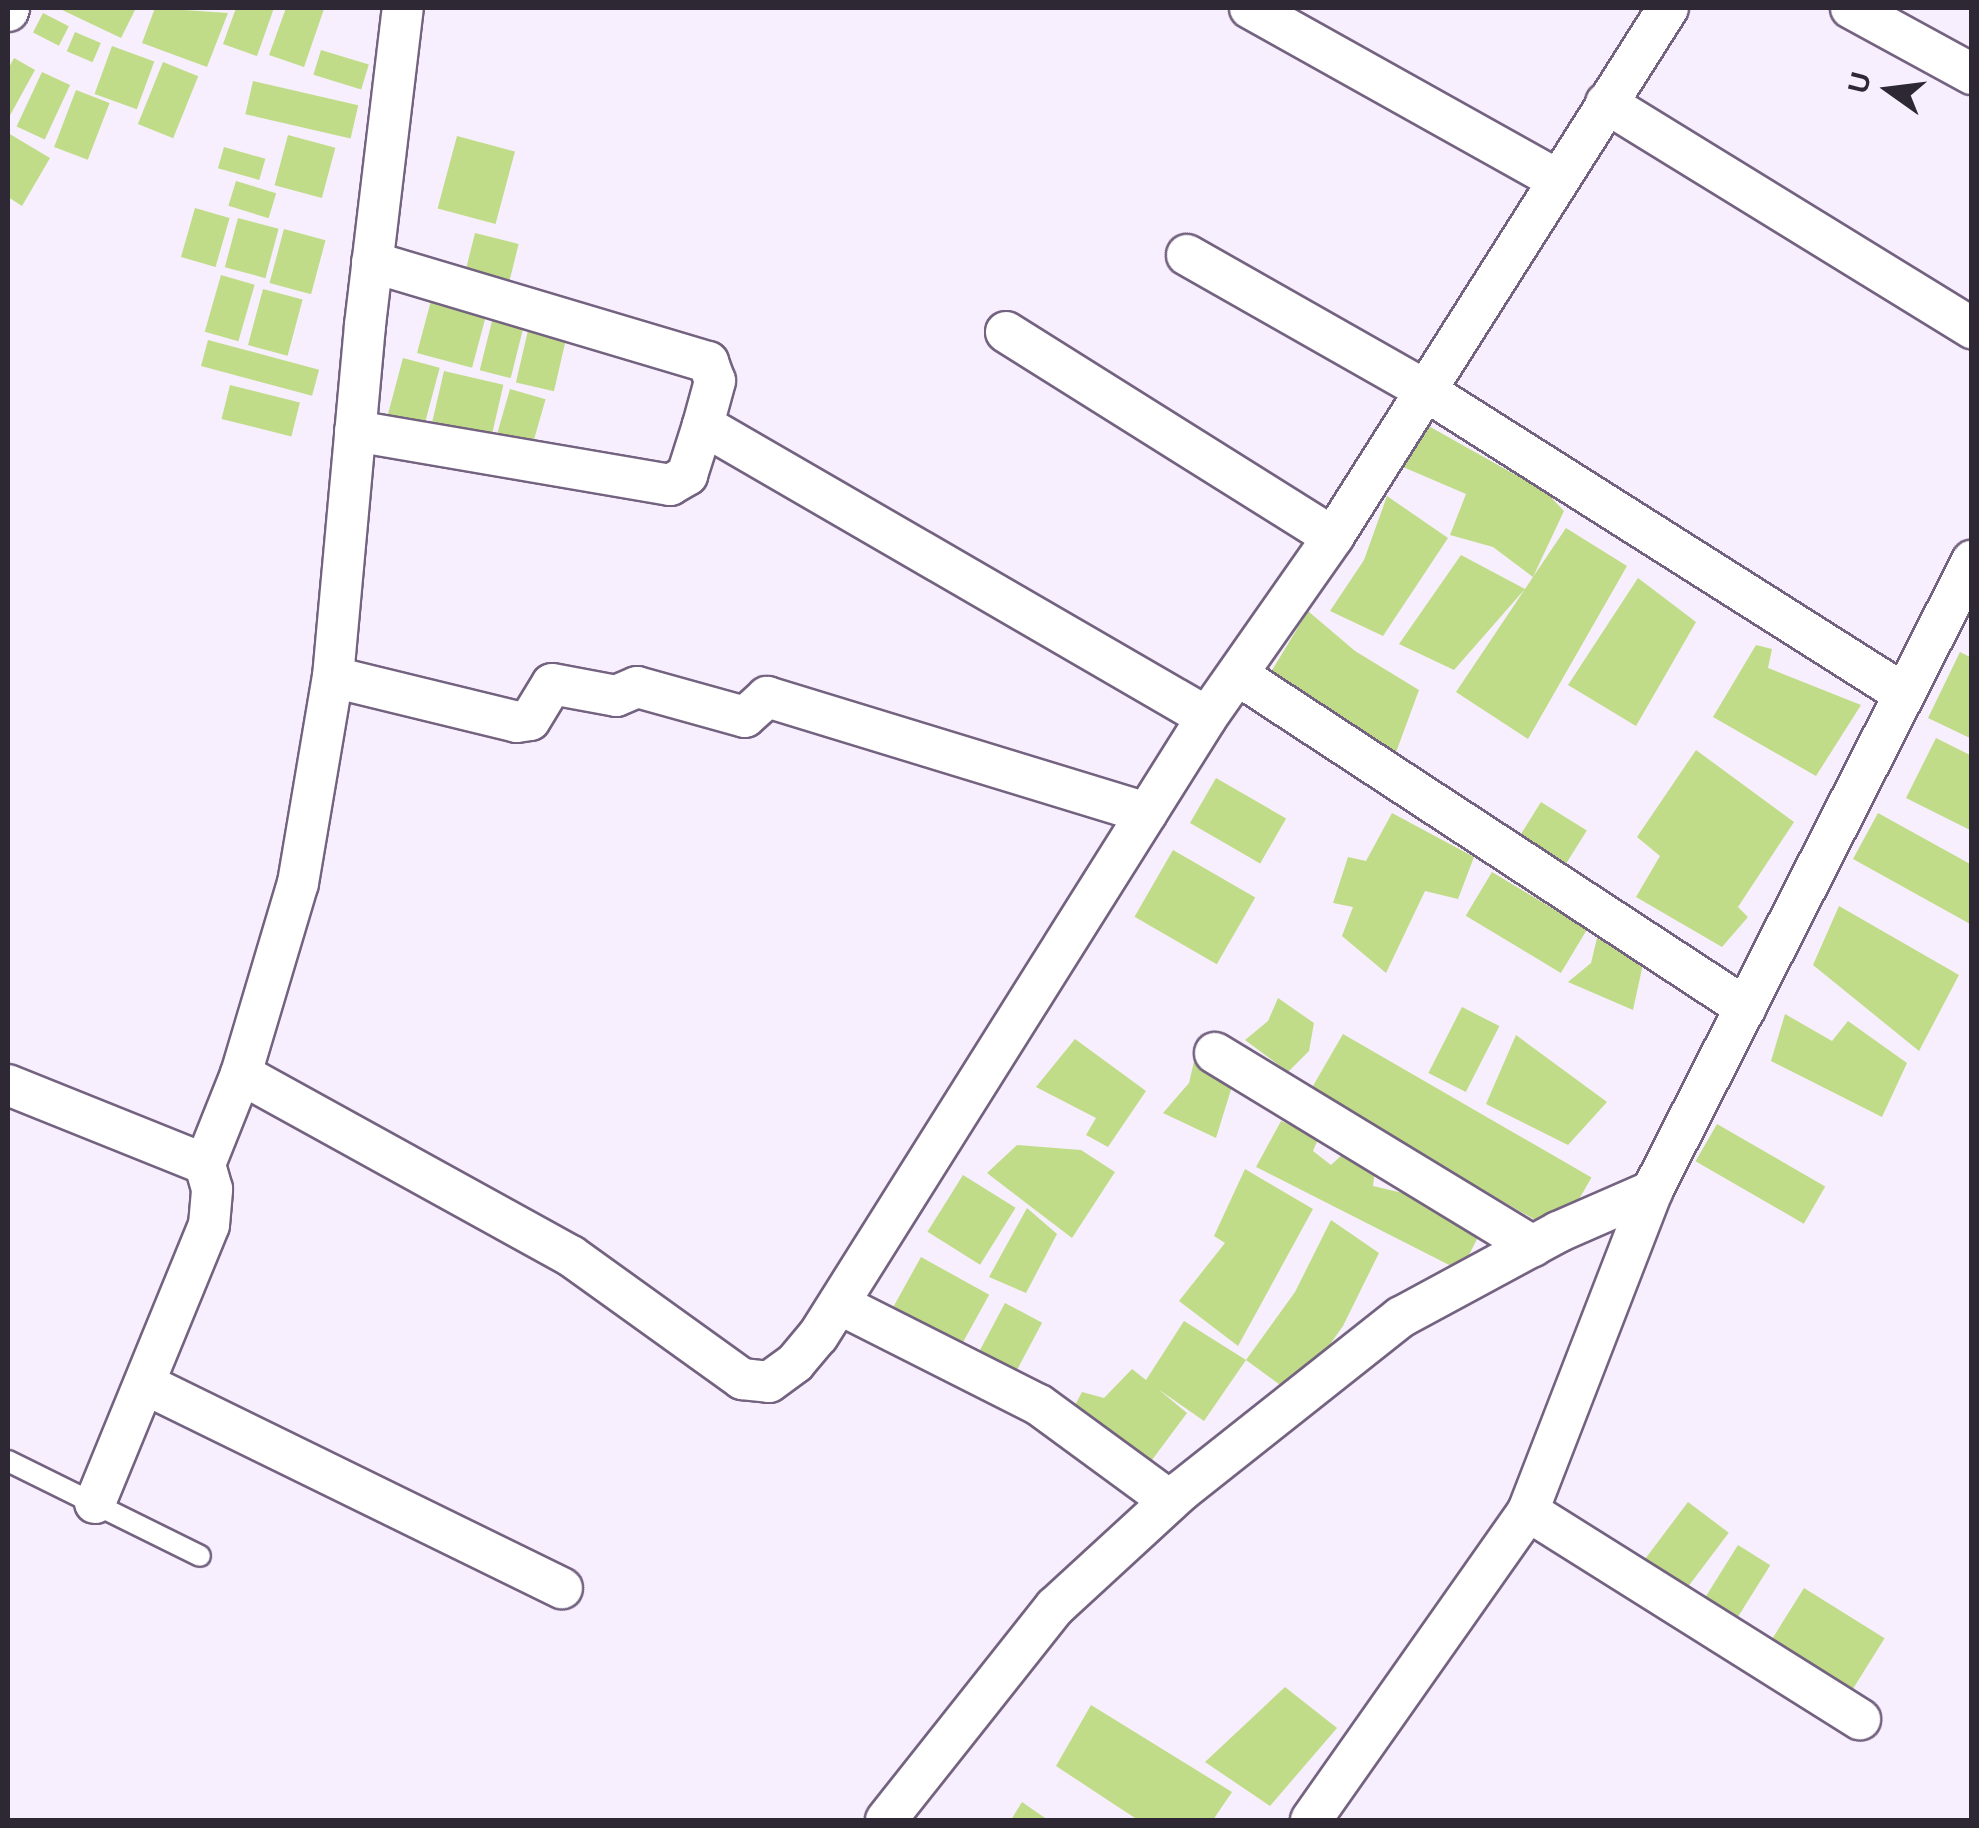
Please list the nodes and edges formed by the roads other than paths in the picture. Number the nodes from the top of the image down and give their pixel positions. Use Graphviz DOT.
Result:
graph roads {
  1 [pos="403,8"];
  2 [pos="1250,8"];
  3 [pos="1668,8"];
  4 [pos="1852,8"];
  5 [pos="1972,74"];
  6 [pos="1606,103"];
  7 [pos="1556,179"];
  8 [pos="1187,254"];
  9 [pos="372,262"];
  10 [pos="1972,328"];
  11 [pos="1006,332"];
  12 [pos="1426,391"];
  13 [pos="703,425"];
  14 [pos="355,431"];
  15 [pos="1333,537"];
  16 [pos="1972,561"];
  17 [pos="1961,609"];
  18 [pos="1238,675"];
  19 [pos="333,677"];
  20 [pos="1904,694"];
  21 [pos="1207,717"];
  22 [pos="1147,814"];
  23 [pos="1746,1008"];
  24 [pos="1215,1053"];
  25 [pos="241,1074"];
  26 [pos="8,1086"];
  27 [pos="205,1164"];
  28 [pos="1652,1191"];
  29 [pos="1533,1246"];
  30 [pos="839,1304"];
  31 [pos="146,1385"];
  32 [pos="8,1461"];
  33 [pos="1170,1501"];
  34 [pos="95,1503"];
  35 [pos="1528,1511"];
  36 [pos="200,1556"];
  37 [pos="562,1588"];
  38 [pos="1860,1719"];
  39 [pos="886,1820"];
  40 [pos="1312,1820"];
  1 -- 9 [label="street"];
  2 -- 7 [label="street"];
  3 -- 6 [label="street"];
  4 -- 5 [label="street"];
  6 -- 7 [label="street"];
  6 -- 10 [label="street"];
  7 -- 12 [label="street"];
  8 -- 12 [label="street"];
  9 -- 13 [label="street"];
  9 -- 14 [label="street"];
  11 -- 15 [label="street"];
  12 -- 15 [label="street"];
  12 -- 20 [label="street"];
  13 -- 14 [label="street"];
  13 -- 21 [label="street"];
  14 -- 19 [label="street"];
  15 -- 18 [label="street"];
  16 -- 17 [label="street"];
  17 -- 20 [label="street"];
  18 -- 21 [label="street"];
  18 -- 23 [label="street"];
  19 -- 22 [label="street"];
  19 -- 25 [label="street"];
  20 -- 23 [label="street"];
  21 -- 22 [label="street"];
  22 -- 30 [label="street"];
  23 -- 28 [label="street"];
  24 -- 29 [label="street"];
  25 -- 27 [label="street"];
  25 -- 30 [label="street"];
  26 -- 27 [label="street"];
  27 -- 31 [label="street"];
  28 -- 29 [label="street"];
  28 -- 35 [label="street"];
  29 -- 33 [label="street"];
  30 -- 33 [label="street"];
  31 -- 34 [label="street"];
  31 -- 37 [label="street"];
  32 -- 34 [label="lane"];
  33 -- 39 [label="street"];
  34 -- 36 [label="lane"];
  35 -- 38 [label="street"];
  35 -- 40 [label="street"];
}
